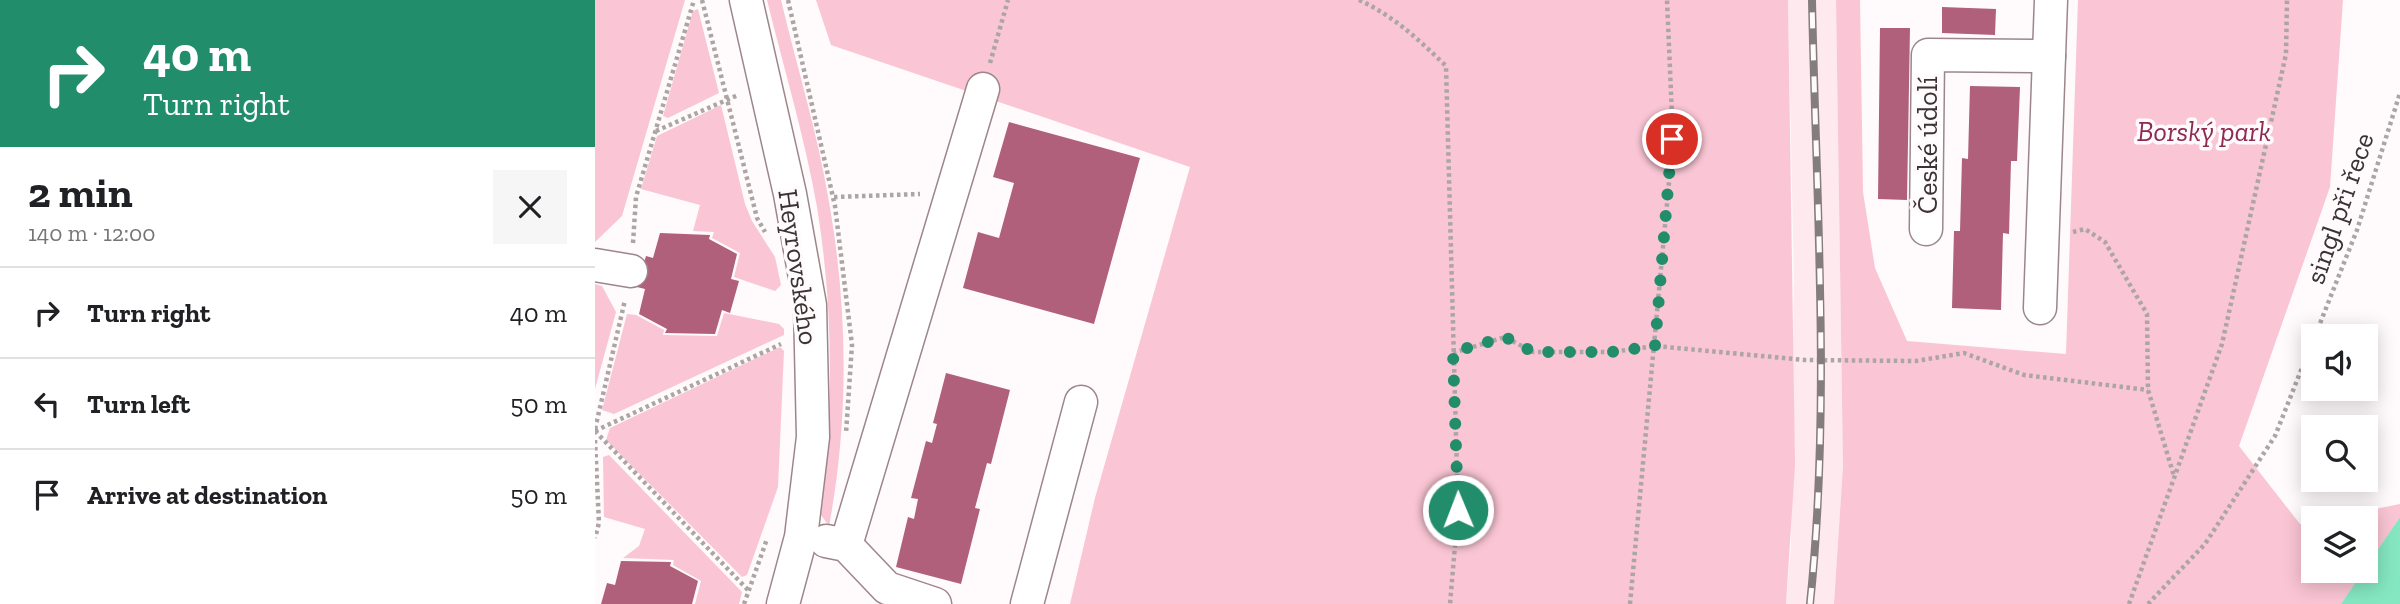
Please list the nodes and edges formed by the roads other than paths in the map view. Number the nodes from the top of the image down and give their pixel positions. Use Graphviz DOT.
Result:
graph roads {
  1 [pos="746,0"];
  2 [pos="2051,0"];
  3 [pos="2049,56"];
  4 [pos="983,89"];
  5 [pos="1926,229"];
  6 [pos="595,265"];
  7 [pos="631,271"];
  8 [pos="2040,308"];
  9 [pos="1081,402"];
  10 [pos="801,537"];
  11 [pos="846,545"];
  12 [pos="783,604"];
  13 [pos="935,604"];
  14 [pos="1027,604"];
  1 -- 10 [label="street, Heyrovského"];
  2 -- 3 [label="street"];
  3 -- 5 [label="street, České údolí"];
  3 -- 8 [label="street"];
  4 -- 11 [label="street"];
  6 -- 7 [label="street"];
  9 -- 14 [label="street"];
  10 -- 11 [label="street"];
  10 -- 12 [label="street, Heyrovského"];
  11 -- 13 [label="street"];
}
